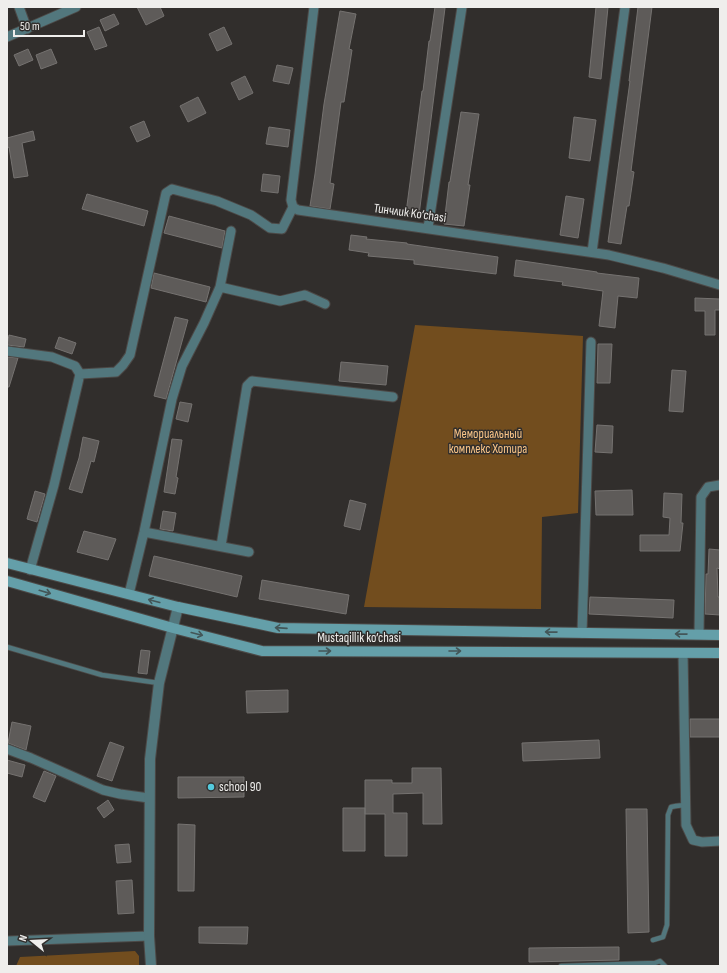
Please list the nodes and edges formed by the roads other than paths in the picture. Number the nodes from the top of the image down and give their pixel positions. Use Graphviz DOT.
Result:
graph roads {
  1 [pos="19,7"];
  2 [pos="76,7"];
  3 [pos="314,7"];
  4 [pos="462,7"];
  5 [pos="625,7"];
  6 [pos="27,29"];
  7 [pos="7,37"];
  8 [pos="293,207"];
  9 [pos="428,228"];
  10 [pos="231,231"];
  11 [pos="592,252"];
  12 [pos="720,285"];
  13 [pos="220,286"];
  14 [pos="325,304"];
  15 [pos="591,342"];
  16 [pos="7,350"];
  17 [pos="80,374"];
  18 [pos="393,398"];
  19 [pos="720,485"];
  20 [pos="144,532"];
  21 [pos="221,546"];
  22 [pos="249,552"];
  23 [pos="7,563"];
  24 [pos="30,570"];
  25 [pos="7,581"];
  26 [pos="129,594"];
  27 [pos="178,607"];
  28 [pos="173,628"];
  29 [pos="582,633"];
  30 [pos="699,634"];
  31 [pos="720,635"];
  32 [pos="7,647"];
  33 [pos="683,652"];
  34 [pos="720,653"];
  35 [pos="159,683"];
  36 [pos="7,749"];
  37 [pos="149,798"];
  38 [pos="685,805"];
  39 [pos="720,841"];
  40 [pos="149,936"];
  41 [pos="653,940"];
  42 [pos="7,942"];
  43 [pos="151,966"];
  44 [pos="561,966"];
  45 [pos="569,966"];
  46 [pos="665,966"];
  1 -- 6 [label="street"];
  2 -- 6 [label="street"];
  3 -- 8 [label="street"];
  4 -- 9 [label="street"];
  5 -- 11 [label="street"];
  6 -- 7 [label="street"];
  8 -- 9 [label="street, Тинчлик Ko’chasi"];
  8 -- 17 [label="street"];
  9 -- 11 [label="street, Тинчлик Ko’chasi"];
  10 -- 13 [label="street"];
  11 -- 12 [label="street, Тинчлик Ko’chasi"];
  13 -- 14 [label="street"];
  13 -- 20 [label="street"];
  15 -- 29 [label="street"];
  16 -- 17 [label="street"];
  17 -- 24 [label="street"];
  18 -- 21 [label="street"];
  19 -- 30 [label="street"];
  20 -- 21 [label="street"];
  20 -- 26 [label="street"];
  21 -- 22 [label="street"];
  23 -- 24 [label="main road, Mustaqillik ko’chasi"];
  24 -- 26 [label="main road, Mustaqillik ko’chasi"];
  25 -- 28 [label="main road, Mustaqillik ko’chasi, one-way"];
  27 -- 26 [label="main road, Mustaqillik ko’chasi, one-way"];
  27 -- 28 [label="street"];
  29 -- 27 [label="main road, Mustaqillik ko’chasi, one-way"];
  28 -- 33 [label="main road, Mustaqillik ko’chasi, one-way"];
  28 -- 35 [label="street"];
  30 -- 29 [label="main road, Mustaqillik ko’chasi, one-way"];
  30 -- 31 [label="main road, Mustaqillik ko’chasi"];
  32 -- 35 [label="lane"];
  33 -- 34 [label="main road, Mustaqillik ko’chasi"];
  33 -- 38 [label="street"];
  35 -- 37 [label="street"];
  36 -- 37 [label="street"];
  37 -- 40 [label="street"];
  38 -- 39 [label="street"];
  38 -- 41 [label="lane"];
  40 -- 42 [label="street"];
  40 -- 43 [label="street"];
  44 -- 45 [label="lane"];
  45 -- 46 [label="lane"];
}
